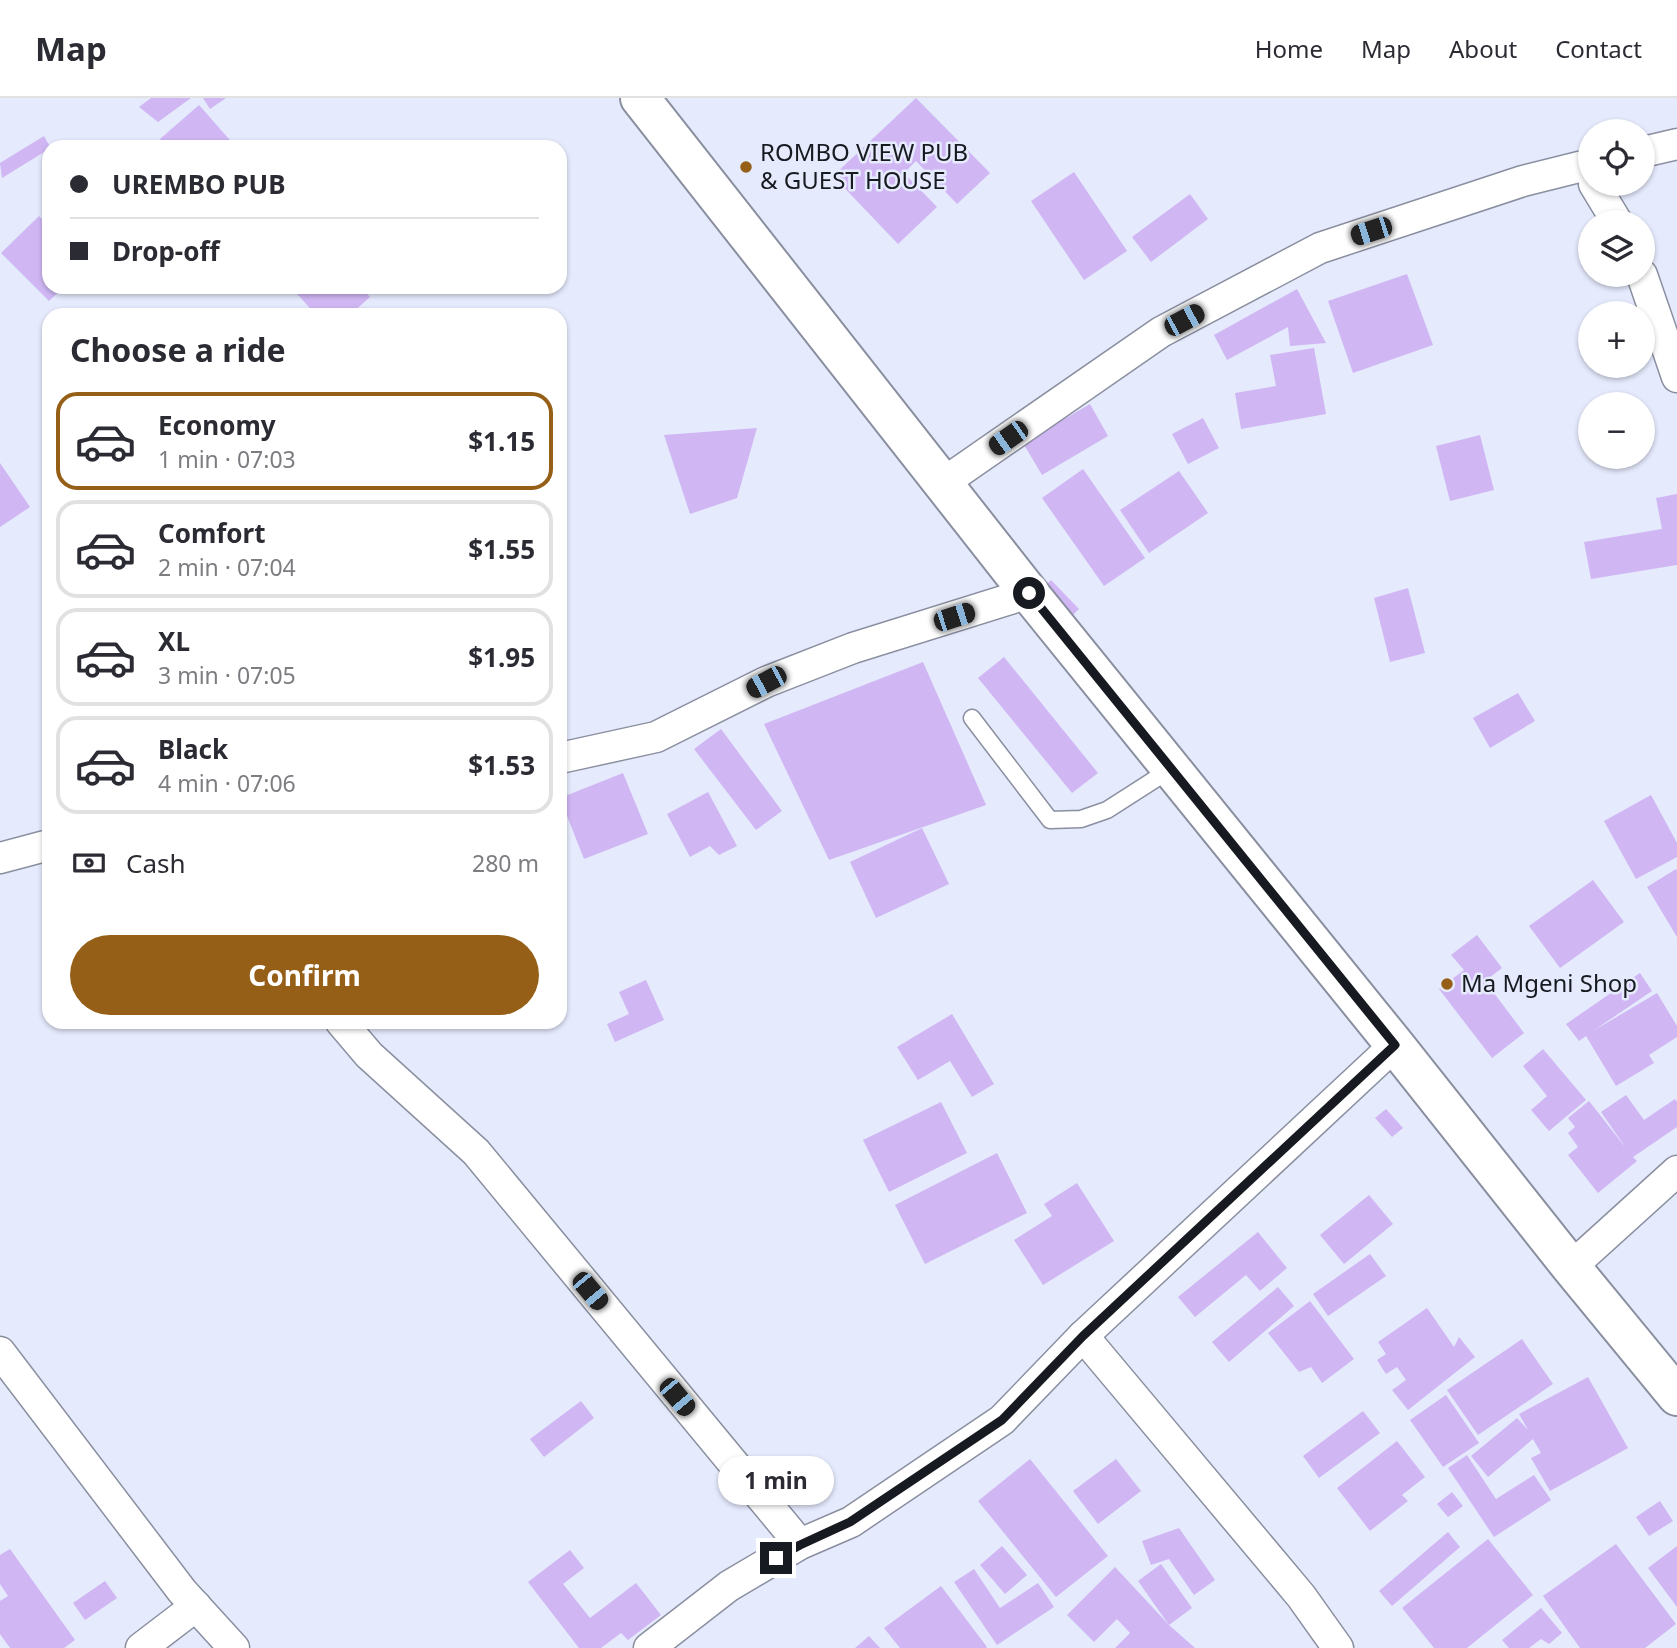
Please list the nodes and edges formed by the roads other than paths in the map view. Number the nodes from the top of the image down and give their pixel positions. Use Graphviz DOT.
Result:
graph roads {
  1 [pos="640,98"];
  2 [pos="1677,144"];
  3 [pos="1655,149"];
  4 [pos="1578,174"];
  5 [pos="1646,287"];
  6 [pos="1677,377"];
  7 [pos="943,483"];
  8 [pos="1029,593"];
  9 [pos="972,718"];
  10 [pos="567,756"];
  11 [pos="1172,769"];
  12 [pos="42,847"];
  13 [pos="0,858"];
  14 [pos="347,1029"];
  15 [pos="360,1029"];
  16 [pos="1395,1045"];
  17 [pos="369,1055"];
  18 [pos="1677,1171"];
  19 [pos="1571,1267"];
  20 [pos="1083,1336"];
  21 [pos="0,1352"];
  22 [pos="1677,1396"];
  23 [pos="800,1545"];
  24 [pos="196,1606"];
  25 [pos="1328,1645"];
  26 [pos="141,1648"];
  27 [pos="234,1648"];
  28 [pos="649,1648"];
  1 -- 7 [label="street"];
  2 -- 3 [label="street"];
  4 -- 7 [label="street"];
  5 -- 6 [label="street"];
  7 -- 8 [label="street"];
  8 -- 10 [label="street"];
  8 -- 11 [label="street"];
  9 -- 11 [label="lane"];
  11 -- 16 [label="street"];
  12 -- 13 [label="street"];
  14 -- 17 [label="street"];
  15 -- 17 [label="street"];
  16 -- 19 [label="street"];
  16 -- 20 [label="street"];
  17 -- 23 [label="street"];
  18 -- 19 [label="street"];
  19 -- 22 [label="street"];
  20 -- 23 [label="street"];
  20 -- 25 [label="street"];
  21 -- 24 [label="street"];
  23 -- 28 [label="street"];
  24 -- 26 [label="street"];
  24 -- 27 [label="street"];
}
